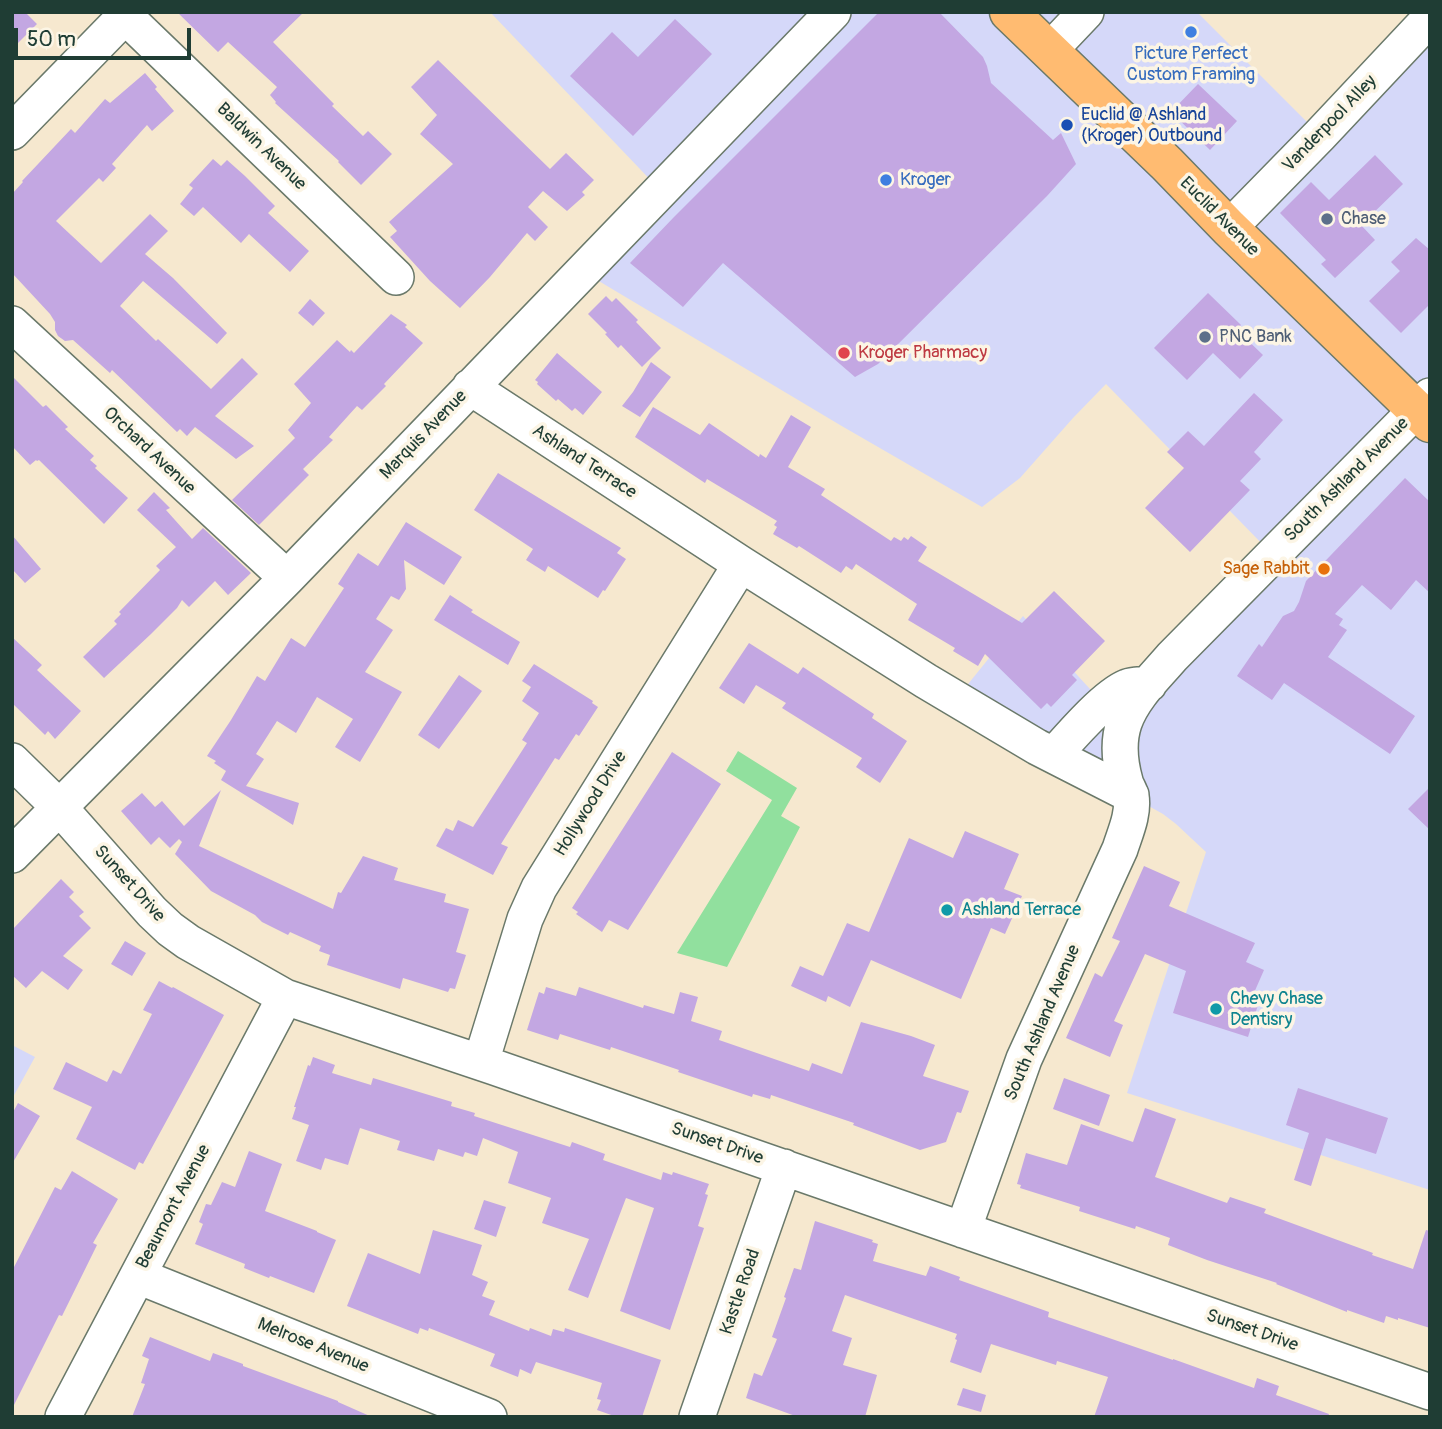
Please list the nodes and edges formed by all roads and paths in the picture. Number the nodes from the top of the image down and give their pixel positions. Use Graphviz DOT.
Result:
graph roads {
  1 [pos="833,12"];
  2 [pos="1009,12"];
  3 [pos="1086,12"];
  4 [pos="127,14"];
  5 [pos="1430,18"];
  6 [pos="1049,51"];
  7 [pos="12,132"];
  8 [pos="1229,228"];
  9 [pos="396,277"];
  10 [pos="12,324"];
  11 [pos="470,387"];
  12 [pos="1425,410"];
  13 [pos="741,564"];
  14 [pos="287,578"];
  15 [pos="1149,684"];
  16 [pos="1054,755"];
  17 [pos="12,761"];
  18 [pos="1130,795"];
  19 [pos="59,807"];
  20 [pos="12,855"];
  21 [pos="285,998"];
  22 [pos="481,1062"];
  23 [pos="784,1167"];
  24 [pos="963,1230"];
  25 [pos="138,1276"];
  26 [pos="1430,1392"];
  27 [pos="63,1417"];
  28 [pos="489,1417"];
  29 [pos="697,1417"];
  1 -- 11 [label="street, Marquis Avenue"];
  2 -- 6 [label="main road, Euclid Avenue"];
  3 -- 6 [label="street"];
  4 -- 7 [label="street"];
  4 -- 9 [label="street, Baldwin Avenue"];
  5 -- 8 [label="street, Vanderpool Alley"];
  6 -- 8 [label="main road, Euclid Avenue"];
  8 -- 12 [label="main road, Euclid Avenue"];
  10 -- 14 [label="street, Orchard Avenue"];
  11 -- 13 [label="street, Ashland Terrace"];
  11 -- 14 [label="street, Marquis Avenue"];
  12 -- 15 [label="street, South Ashland Avenue"];
  13 -- 16 [label="street, Ashland Terrace"];
  13 -- 22 [label="street, Hollywood Drive"];
  14 -- 19 [label="street, Marquis Avenue"];
  15 -- 16 [label="street"];
  15 -- 18 [label="street, South Ashland Avenue"];
  16 -- 18 [label="street, Ashland Terrace"];
  17 -- 19 [label="street, Sunset Drive"];
  18 -- 24 [label="street, South Ashland Avenue"];
  19 -- 20 [label="street, Marquis Avenue"];
  19 -- 21 [label="street, Sunset Drive"];
  21 -- 22 [label="street, Sunset Drive"];
  21 -- 25 [label="street, Beaumont Avenue"];
  22 -- 23 [label="street, Sunset Drive"];
  23 -- 24 [label="street, Sunset Drive"];
  23 -- 29 [label="street, Kastle Road"];
  24 -- 26 [label="street, Sunset Drive"];
  25 -- 27 [label="street, Beaumont Avenue"];
  25 -- 28 [label="street, Melrose Avenue"];
}
